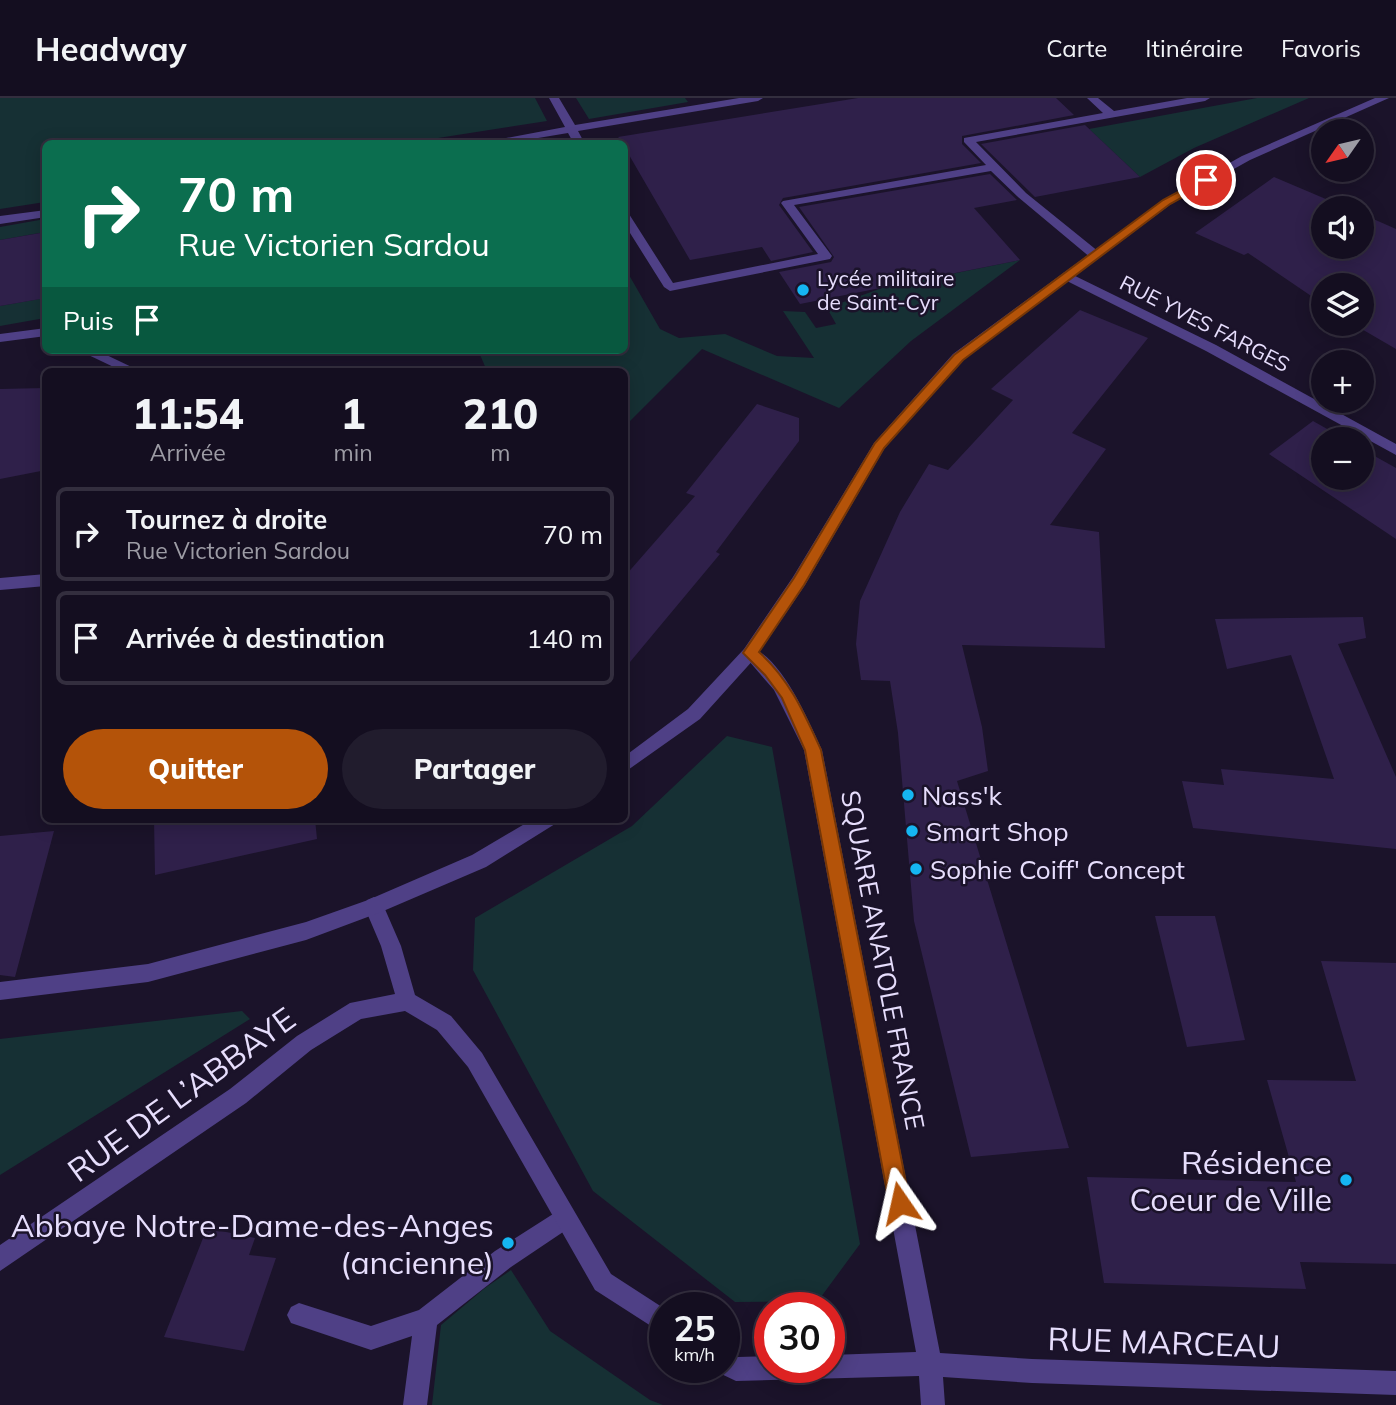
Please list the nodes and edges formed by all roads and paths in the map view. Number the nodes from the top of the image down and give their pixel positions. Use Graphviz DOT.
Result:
graph roads {
  1 [pos="554,98"];
  2 [pos="758,98"];
  3 [pos="1092,98"];
  4 [pos="1205,98"];
  5 [pos="1384,98"];
  6 [pos="1112,115"];
  7 [pos="570,129"];
  8 [pos="503,140"];
  9 [pos="577,140"];
  10 [pos="994,167"];
  11 [pos="42,214"];
  12 [pos="0,220"];
  13 [pos="628,221"];
  14 [pos="1095,255"];
  15 [pos="1067,276"];
  16 [pos="42,333"];
  17 [pos="0,338"];
  18 [pos="94,354"];
  19 [pos="126,368"];
  20 [pos="1396,450"];
  21 [pos="42,580"];
  22 [pos="0,584"];
  23 [pos="750,653"];
  24 [pos="628,763"];
  25 [pos="542,823"];
  26 [pos="374,906"];
  27 [pos="0,991"];
  28 [pos="407,1001"];
  29 [pos="564,1218"];
  30 [pos="0,1259"];
  31 [pos="649,1312"];
  32 [pos="299,1315"];
  33 [pos="426,1319"];
  34 [pos="930,1364"];
  35 [pos="845,1367"];
  36 [pos="1396,1383"];
  37 [pos="415,1405"];
  38 [pos="933,1405"];
  1 -- 7 [label="street"];
  2 -- 7 [label="street"];
  3 -- 6 [label="street"];
  4 -- 6 [label="street"];
  5 -- 14 [label="street"];
  6 -- 10 [label="street"];
  7 -- 8 [label="street"];
  7 -- 9 [label="street"];
  10 -- 13 [label="street"];
  10 -- 14 [label="street"];
  11 -- 12 [label="street"];
  14 -- 15 [label="street"];
  15 -- 20 [label="street, RUE YVES FARGES"];
  15 -- 23 [label="street"];
  16 -- 17 [label="street"];
  18 -- 19 [label="street"];
  21 -- 22 [label="street"];
  23 -- 24 [label="street"];
  23 -- 34 [label="street, SQUARE ANATOLE FRANCE"];
  25 -- 26 [label="street"];
  26 -- 27 [label="street"];
  26 -- 28 [label="street"];
  28 -- 29 [label="street"];
  28 -- 30 [label="street, RUE DE L’ABBAYE"];
  29 -- 31 [label="street"];
  29 -- 33 [label="street"];
  32 -- 33 [label="street"];
  33 -- 37 [label="street"];
  34 -- 35 [label="street"];
  34 -- 36 [label="street, RUE MARCEAU"];
  34 -- 38 [label="street, SQUARE ANATOLE FRANCE"];
}
